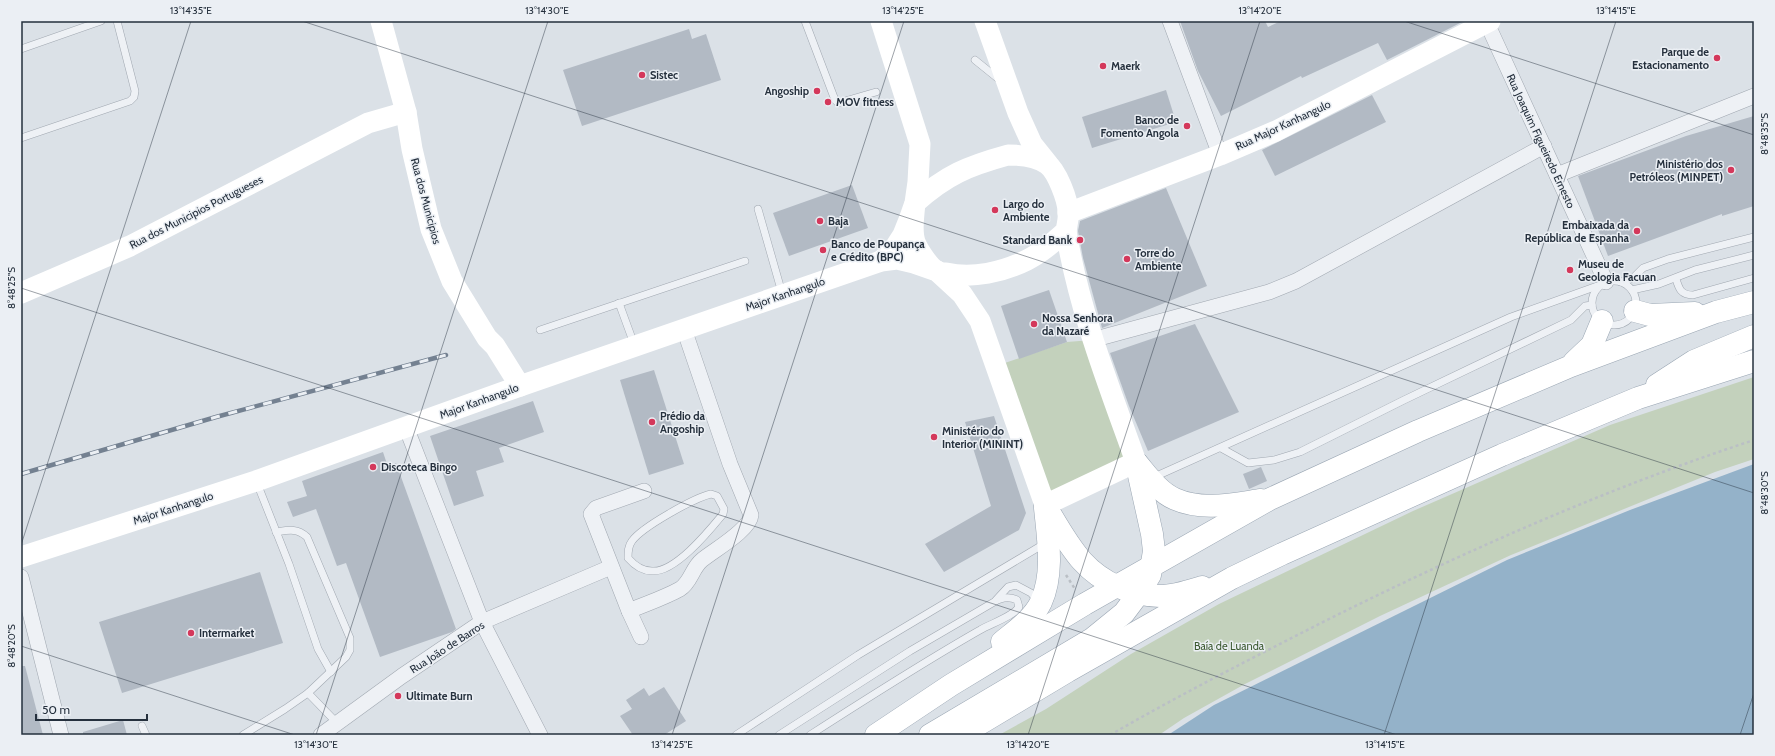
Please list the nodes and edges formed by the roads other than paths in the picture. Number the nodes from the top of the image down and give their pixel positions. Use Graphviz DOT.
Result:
graph roads {
  1 [pos="101,21"];
  2 [pos="117,21"];
  3 [pos="381,21"];
  4 [pos="805,21"];
  5 [pos="881,21"];
  6 [pos="984,21"];
  7 [pos="1170,21"];
  8 [pos="1488,22"];
  9 [pos="21,49"];
  10 [pos="975,60"];
  11 [pos="1008,85"];
  12 [pos="876,92"];
  13 [pos="1754,96"];
  14 [pos="406,112"];
  15 [pos="21,138"];
  16 [pos="1544,146"];
  17 [pos="1220,155"];
  18 [pos="1048,164"];
  19 [pos="1557,175"];
  20 [pos="915,203"];
  21 [pos="758,209"];
  22 [pos="1067,222"];
  23 [pos="1754,237"];
  24 [pos="1754,255"];
  25 [pos="745,261"];
  26 [pos="881,261"];
  27 [pos="937,271"];
  28 [pos="1754,278"];
  29 [pos="1676,279"];
  30 [pos="1609,283"];
  31 [pos="1632,290"];
  32 [pos="21,293"];
  33 [pos="783,295"];
  34 [pos="1754,302"];
  35 [pos="619,303"];
  36 [pos="1635,311"];
  37 [pos="1716,312"];
  38 [pos="1597,313"];
  39 [pos="684,329"];
  40 [pos="540,330"];
  41 [pos="1754,336"];
  42 [pos="1092,340"];
  43 [pos="635,346"];
  44 [pos="1754,361"];
  45 [pos="1570,366"];
  46 [pos="520,386"];
  47 [pos="1638,398"];
  48 [pos="406,427"];
  49 [pos="1221,448"];
  50 [pos="1136,462"];
  51 [pos="1150,479"];
  52 [pos="256,481"];
  53 [pos="644,491"];
  54 [pos="1270,499"];
  55 [pos="1045,505"];
  56 [pos="276,532"];
  57 [pos="1048,542"];
  58 [pos="21,557"];
  59 [pos="619,562"];
  60 [pos="1153,566"];
  61 [pos="21,577"];
  62 [pos="1232,578"];
  63 [pos="1115,587"];
  64 [pos="1139,593"];
  65 [pos="994,602"];
  66 [pos="1040,603"];
  67 [pos="629,611"];
  68 [pos="482,622"];
  69 [pos="641,637"];
  70 [pos="331,672"];
  71 [pos="951,685"];
  72 [pos="308,693"];
  73 [pos="337,724"];
  74 [pos="142,726"];
  75 [pos="61,735"];
  76 [pos="146,735"];
  77 [pos="243,735"];
  78 [pos="321,735"];
  79 [pos="540,735"];
  80 [pos="736,735"];
  81 [pos="779,735"];
  82 [pos="810,735"];
  83 [pos="876,735"];
  84 [pos="930,735"];
  85 [pos="962,735"];
  1 -- 9 [label="lane"];
  2 -- 15 [label="lane"];
  3 -- 14 [label="street, Rua dos Municipios"];
  4 -- 12 [label="lane"];
  5 -- 20 [label="street"];
  6 -- 11 [label="street"];
  7 -- 17 [label="street"];
  8 -- 16 [label="street, Rua Joaquim Figueiredo Ernesto"];
  8 -- 17 [label="street, Rua Major Kanhangulo"];
  10 -- 11 [label="lane"];
  11 -- 18 [label="street"];
  13 -- 19 [label="street"];
  14 -- 32 [label="street, Rua dos Municipios Portugueses"];
  14 -- 46 [label="street, Rua dos Municipios"];
  16 -- 19 [label="street, Rua Joaquim Figueiredo Ernesto"];
  16 -- 42 [label="street"];
  17 -- 22 [label="street, Rua Major Kanhangulo"];
  18 -- 20 [label="street"];
  18 -- 22 [label="street"];
  19 -- 30 [label="street, Rua Joaquim Figueiredo Ernesto"];
  20 -- 26 [label="street"];
  20 -- 27 [label="street"];
  21 -- 33 [label="lane"];
  22 -- 27 [label="street"];
  22 -- 42 [label="street"];
  23 -- 30 [label="lane"];
  24 -- 29 [label="lane"];
  25 -- 35 [label="lane"];
  26 -- 27 [label="street, Major Kanhangulo"];
  26 -- 33 [label="street, Major Kanhangulo"];
  27 -- 55 [label="street"];
  28 -- 29 [label="lane"];
  29 -- 31 [label="lane"];
  30 -- 31 [label="lane"];
  30 -- 38 [label="lane"];
  30 -- 49 [label="lane"];
  31 -- 36 [label="lane"];
  33 -- 39 [label="street, Major Kanhangulo"];
  34 -- 37 [label="main road"];
  35 -- 40 [label="lane"];
  35 -- 43 [label="lane"];
  36 -- 37 [label="main road"];
  36 -- 38 [label="lane"];
  37 -- 45 [label="main road"];
  38 -- 45 [label="main road"];
  38 -- 49 [label="lane"];
  39 -- 43 [label="street, Major Kanhangulo"];
  39 -- 67 [label="street"];
  41 -- 47 [label="main road"];
  42 -- 50 [label="street"];
  43 -- 46 [label="street, Major Kanhangulo"];
  44 -- 47 [label="main road"];
  45 -- 54 [label="main road"];
  46 -- 48 [label="street, Major Kanhangulo"];
  47 -- 62 [label="main road"];
  48 -- 52 [label="street, Major Kanhangulo"];
  48 -- 68 [label="street"];
  49 -- 51 [label="lane"];
  50 -- 51 [label="main road"];
  50 -- 55 [label="street"];
  50 -- 60 [label="main road"];
  51 -- 54 [label="main road"];
  52 -- 56 [label="lane"];
  52 -- 58 [label="street, Major Kanhangulo"];
  53 -- 59 [label="street"];
  54 -- 60 [label="main road"];
  55 -- 57 [label="main road"];
  55 -- 63 [label="main road"];
  56 -- 70 [label="lane"];
  56 -- 70 [label="lane"];
  57 -- 66 [label="main road"];
  57 -- 80 [label="lane"];
  59 -- 59 [label="lane"];
  59 -- 67 [label="street"];
  59 -- 68 [label="street, Rua João de Barros"];
  60 -- 63 [label="main road"];
  60 -- 64 [label="main road"];
  61 -- 75 [label="street"];
  62 -- 64 [label="main road"];
  62 -- 85 [label="main road"];
  63 -- 64 [label="main road"];
  63 -- 71 [label="main road"];
  64 -- 84 [label="main road"];
  65 -- 66 [label="lane"];
  65 -- 81 [label="lane"];
  65 -- 82 [label="lane"];
  66 -- 71 [label="main road"];
  67 -- 69 [label="street"];
  68 -- 73 [label="street, Rua João de Barros"];
  68 -- 79 [label="street"];
  70 -- 72 [label="lane"];
  71 -- 83 [label="main road"];
  72 -- 73 [label="lane"];
  72 -- 77 [label="lane"];
  73 -- 78 [label="street, Rua João de Barros"];
  74 -- 76 [label="lane"];
}
